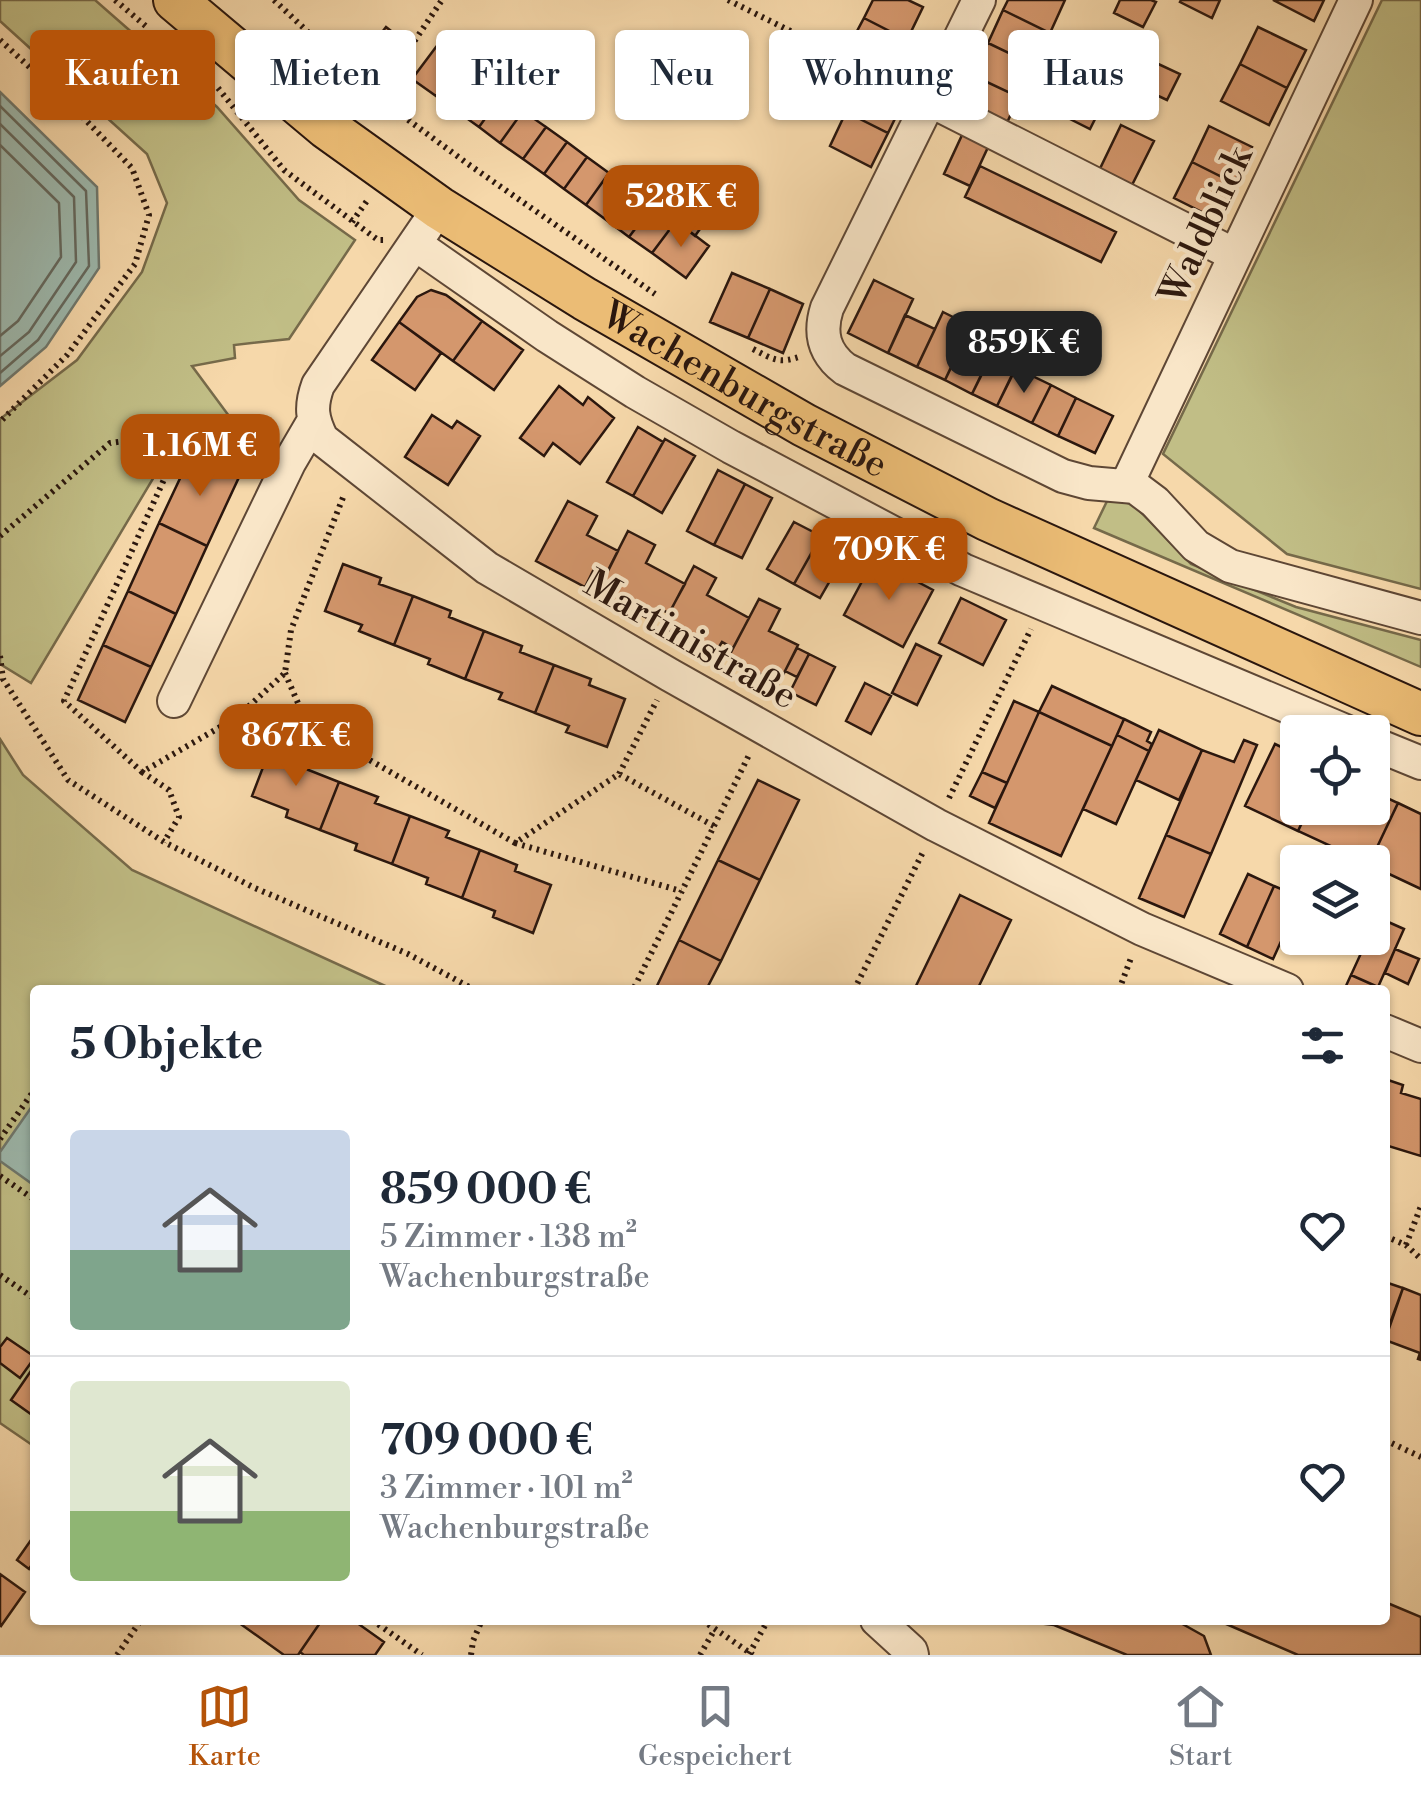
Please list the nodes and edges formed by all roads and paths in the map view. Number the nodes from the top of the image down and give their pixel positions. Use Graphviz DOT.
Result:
graph roads {
  1 [pos="115,0"];
  2 [pos="274,0"];
  3 [pos="442,0"];
  4 [pos="728,0"];
  5 [pos="979,0"];
  6 [pos="1356,0"];
  7 [pos="162,15"];
  8 [pos="306,30"];
  9 [pos="788,30"];
  10 [pos="964,30"];
  11 [pos="416,39"];
  12 [pos="0,40"];
  13 [pos="215,84"];
  14 [pos="408,120"];
  15 [pos="921,120"];
  16 [pos="968,120"];
  17 [pos="439,208"];
  18 [pos="415,244"];
  19 [pos="1235,255"];
  20 [pos="668,302"];
  21 [pos="748,347"];
  22 [pos="826,347"];
  23 [pos="0,422"];
  24 [pos="313,422"];
  25 [pos="1127,484"];
  26 [pos="987,519"];
  27 [pos="0,536"];
  28 [pos="963,570"];
  29 [pos="1421,618"];
  30 [pos="0,656"];
  31 [pos="285,673"];
  32 [pos="670,675"];
  33 [pos="2,678"];
  34 [pos="174,701"];
  35 [pos="1421,714"];
  36 [pos="1308,715"];
  37 [pos="236,718"];
  38 [pos="308,726"];
  39 [pos="763,727"];
  40 [pos="1390,750"];
  41 [pos="1421,763"];
  42 [pos="142,772"];
  43 [pos="619,774"];
  44 [pos="714,826"];
  45 [pos="164,842"];
  46 [pos="515,843"];
  47 [pos="681,891"];
  48 [pos="466,985"];
  49 [pos="635,985"];
  50 [pos="1275,985"];
  51 [pos="1390,1033"];
  52 [pos="1421,1046"];
  53 [pos="30,1097"];
  54 [pos="0,1139"];
  55 [pos="0,1176"];
  56 [pos="30,1197"];
  57 [pos="1421,1206"];
  58 [pos="1390,1238"];
  59 [pos="1406,1245"];
  60 [pos="1421,1259"];
  61 [pos="0,1275"];
  62 [pos="30,1296"];
  63 [pos="1390,1442"];
  64 [pos="1421,1458"];
  65 [pos="138,1625"];
  66 [pos="379,1625"];
  67 [pos="480,1625"];
  68 [pos="709,1625"];
  69 [pos="765,1625"];
  70 [pos="882,1625"];
  71 [pos="715,1629"];
  72 [pos="750,1654"];
  73 [pos="117,1655"];
  74 [pos="422,1655"];
  75 [pos="472,1655"];
  76 [pos="700,1655"];
  77 [pos="912,1655"];
  1 -- 7 [label="path"];
  2 -- 8 [label="path"];
  3 -- 11 [label="path"];
  4 -- 9 [label="path"];
  5 -- 10 [label="street"];
  6 -- 19 [label="street, Waldblick"];
  7 -- 17 [label="main road, Wachenburgstraße"];
  12 -- 23 [label="path"];
  13 -- 18 [label="path"];
  14 -- 20 [label="path"];
  15 -- 22 [label="street"];
  16 -- 19 [label="street"];
  17 -- 18 [label="street"];
  17 -- 26 [label="main road, Wachenburgstraße"];
  18 -- 24 [label="street"];
  18 -- 28 [label="street, Wachenburgstraße"];
  19 -- 25 [label="street, Waldblick"];
  21 -- 22 [label="path"];
  22 -- 25 [label="street, Wachenburgstraße"];
  24 -- 27 [label="path"];
  24 -- 32 [label="street, Martinistraße"];
  24 -- 34 [label="street"];
  25 -- 29 [label="street"];
  26 -- 28 [label="street"];
  26 -- 35 [label="main road, Wachenburgstraße"];
  28 -- 36 [label="street, Wachenburgstraße"];
  30 -- 33 [label="path"];
  31 -- 38 [label="path"];
  32 -- 39 [label="street, Martinistraße"];
  32 -- 43 [label="path"];
  33 -- 45 [label="path"];
  37 -- 38 [label="path"];
  38 -- 46 [label="path"];
  39 -- 44 [label="path"];
  39 -- 50 [label="street, Martinistraße"];
  40 -- 41 [label="street"];
  42 -- 45 [label="path"];
  43 -- 44 [label="path"];
  43 -- 46 [label="path"];
  44 -- 47 [label="path"];
  45 -- 48 [label="path"];
  46 -- 47 [label="path"];
  47 -- 49 [label="path"];
  51 -- 52 [label="street"];
  53 -- 54 [label="path"];
  55 -- 56 [label="path"];
  57 -- 59 [label="path"];
  58 -- 59 [label="path"];
  59 -- 60 [label="path"];
  61 -- 62 [label="path"];
  63 -- 64 [label="path"];
  65 -- 73 [label="path"];
  66 -- 74 [label="path"];
  67 -- 75 [label="path"];
  68 -- 71 [label="path"];
  69 -- 72 [label="path"];
  70 -- 77 [label="street"];
  71 -- 72 [label="path"];
  71 -- 76 [label="path"];
}
